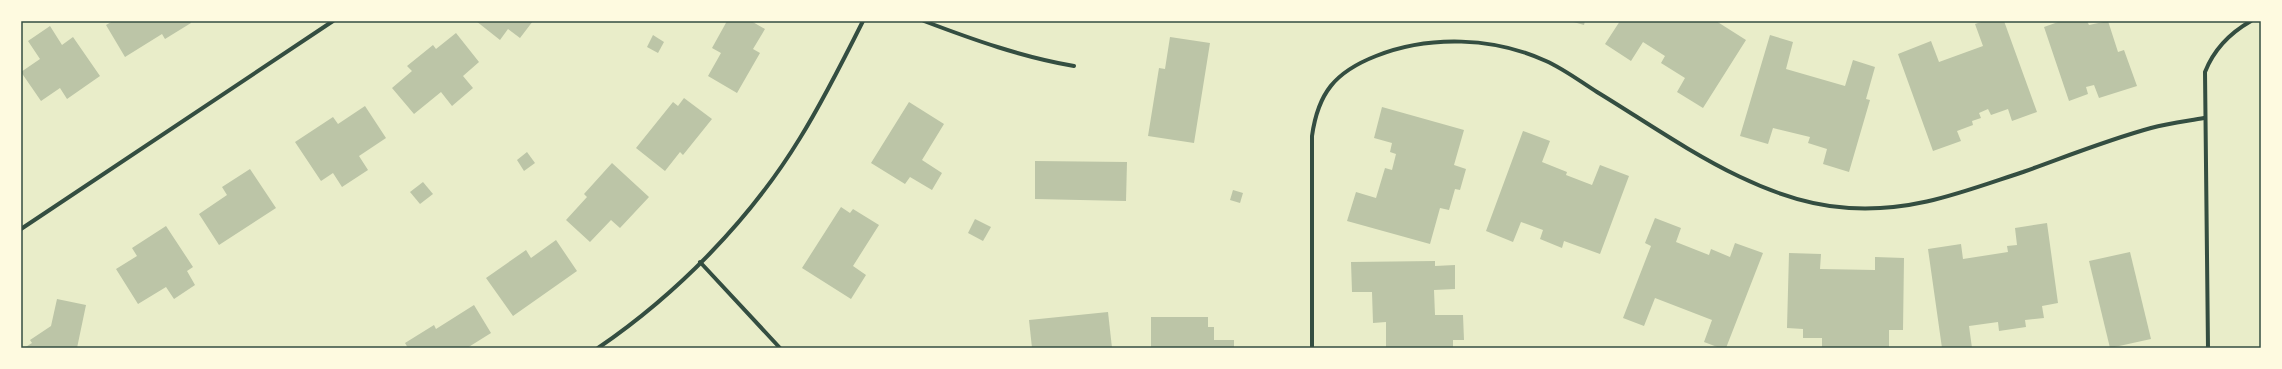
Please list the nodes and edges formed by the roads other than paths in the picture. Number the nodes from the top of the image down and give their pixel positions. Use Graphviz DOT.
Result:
graph roads {
  1 [pos="333,21"];
  2 [pos="863,21"];
  3 [pos="924,21"];
  4 [pos="2251,21"];
  5 [pos="1074,66"];
  6 [pos="2204,118"];
  7 [pos="21,229"];
  8 [pos="700,262"];
  9 [pos="598,348"];
  10 [pos="780,348"];
  11 [pos="1312,348"];
  12 [pos="2208,348"];
  1 -- 7 [label="street"];
  2 -- 8 [label="street"];
  3 -- 5 [label="street"];
  4 -- 6 [label="street"];
  6 -- 11 [label="street"];
  6 -- 12 [label="street"];
  8 -- 9 [label="street"];
  8 -- 10 [label="street"];
}
